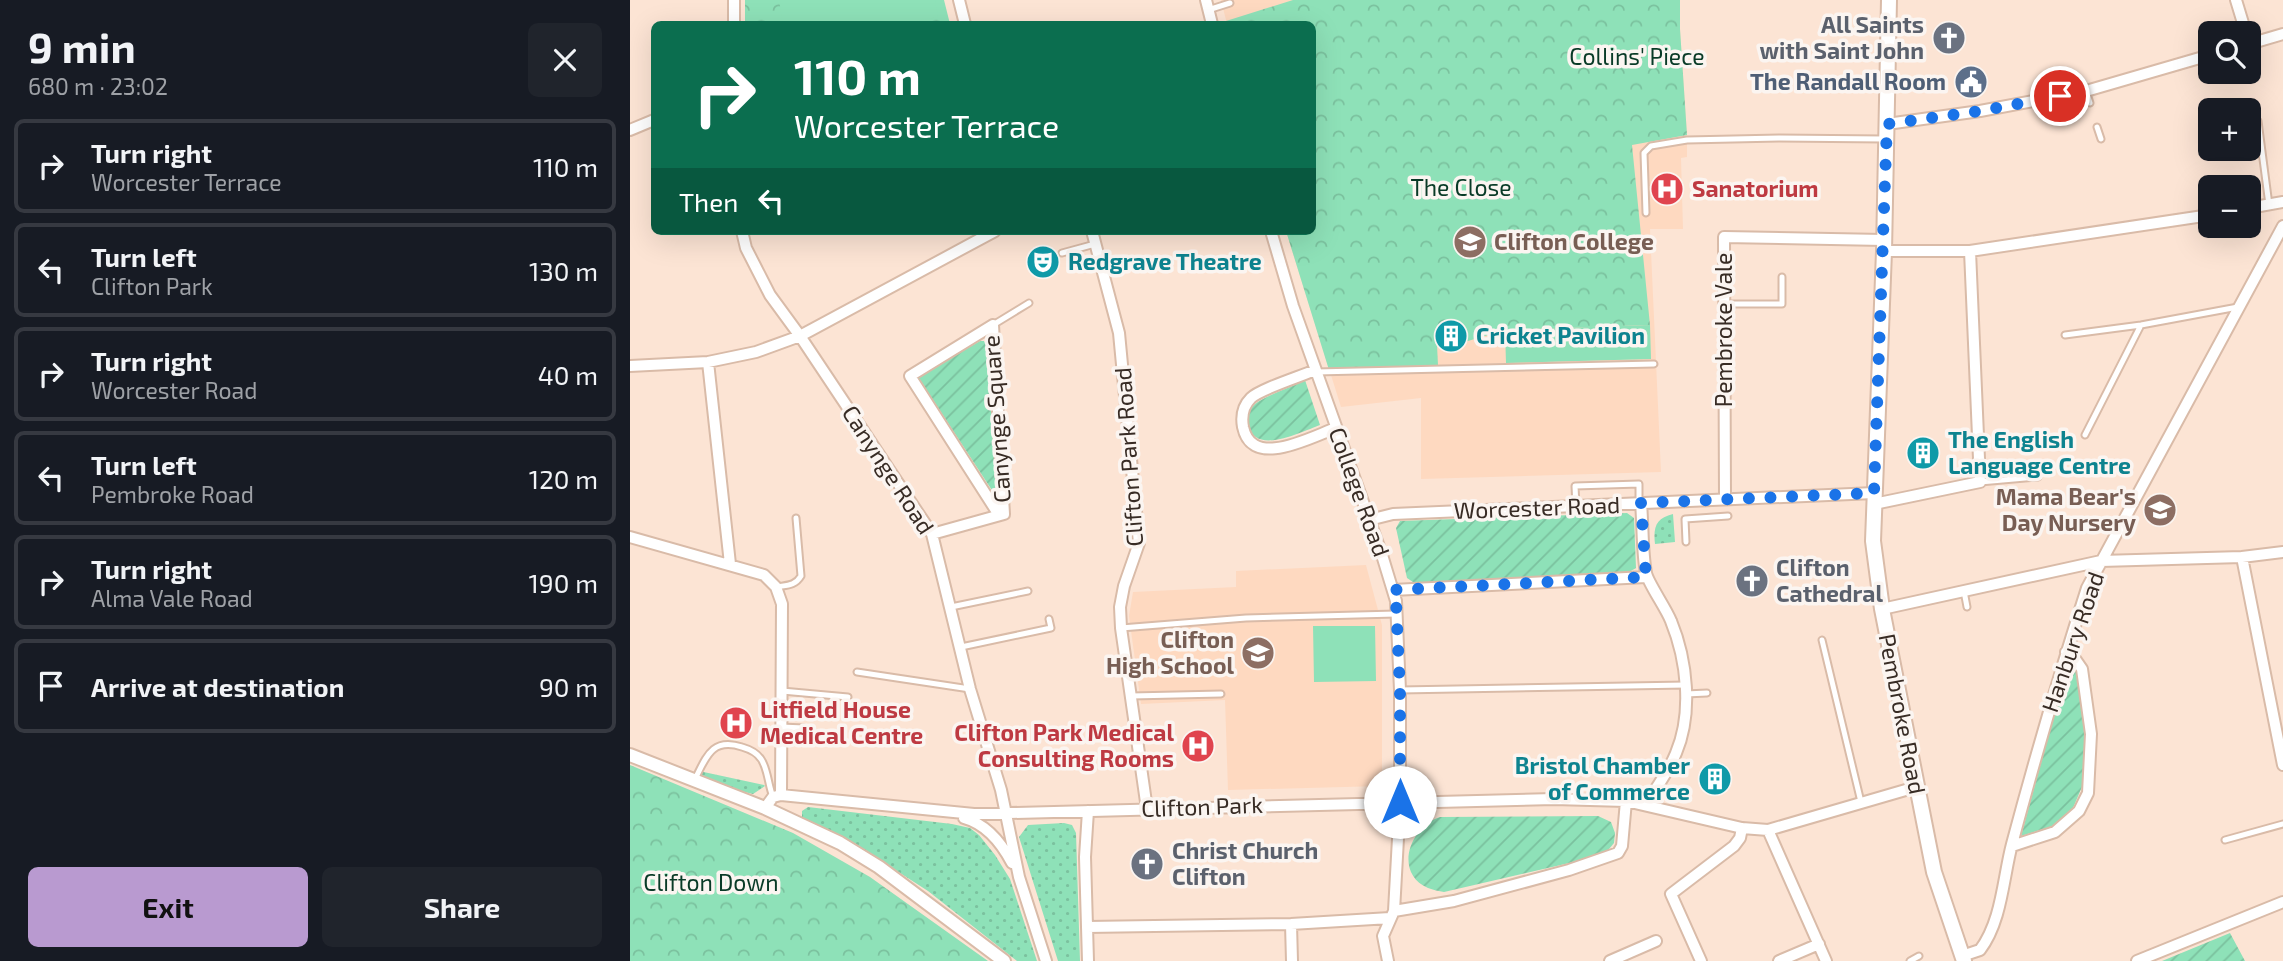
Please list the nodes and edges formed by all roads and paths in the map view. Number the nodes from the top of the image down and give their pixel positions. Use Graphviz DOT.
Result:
graph roads {
  1 [pos="734,0"];
  2 [pos="959,0"];
  3 [pos="1889,0"];
  4 [pos="2236,0"];
  5 [pos="1230,3"];
  6 [pos="1207,5"];
  7 [pos="734,21"];
  8 [pos="964,21"];
  9 [pos="2242,21"];
  10 [pos="2283,34"];
  11 [pos="2261,40"];
  12 [pos="2198,58"];
  13 [pos="2086,91"];
  14 [pos="2090,103"];
  15 [pos="651,121"];
  16 [pos="2097,127"];
  17 [pos="630,130"];
  18 [pos="1887,131"];
  19 [pos="2101,139"];
  20 [pos="2261,144"];
  21 [pos="2283,202"];
  22 [pos="2269,205"];
  23 [pos="2261,206"];
  24 [pos="1646,212"];
  25 [pos="2198,217"];
  26 [pos="2283,226"];
  27 [pos="743,235"];
  28 [pos="988,235"];
  29 [pos="1093,235"];
  30 [pos="1272,235"];
  31 [pos="1095,244"];
  32 [pos="1884,245"];
  33 [pos="1970,251"];
  34 [pos="1062,253"];
  35 [pos="1782,277"];
  36 [pos="1029,303"];
  37 [pos="1724,304"];
  38 [pos="2239,307"];
  39 [pos="993,325"];
  40 [pos="2141,325"];
  41 [pos="2065,335"];
  42 [pos="800,336"];
  43 [pos="708,362"];
  44 [pos="1654,363"];
  45 [pos="630,366"];
  46 [pos="1316,371"];
  47 [pos="1336,428"];
  48 [pos="2085,435"];
  49 [pos="2038,477"];
  50 [pos="1980,482"];
  51 [pos="1725,499"];
  52 [pos="1874,499"];
  53 [pos="1640,503"];
  54 [pos="1576,506"];
  55 [pos="999,515"];
  56 [pos="1728,516"];
  57 [pos="796,518"];
  58 [pos="1369,520"];
  59 [pos="932,534"];
  60 [pos="630,537"];
  61 [pos="1686,542"];
  62 [pos="2283,552"];
  63 [pos="2242,557"];
  64 [pos="2101,561"];
  65 [pos="730,564"];
  66 [pos="1646,577"];
  67 [pos="776,587"];
  68 [pos="1393,590"];
  69 [pos="1028,591"];
  70 [pos="1964,591"];
  71 [pos="951,607"];
  72 [pos="1967,607"];
  73 [pos="1882,609"];
  74 [pos="1396,614"];
  75 [pos="1049,619"];
  76 [pos="1121,628"];
  77 [pos="1822,640"];
  78 [pos="961,647"];
  79 [pos="2066,652"];
  80 [pos="857,672"];
  81 [pos="970,689"];
  82 [pos="1686,689"];
  83 [pos="1400,690"];
  84 [pos="781,691"];
  85 [pos="1707,693"];
  86 [pos="1221,694"];
  87 [pos="1131,696"];
  88 [pos="848,697"];
  89 [pos="781,727"];
  90 [pos="804,728"];
  91 [pos="630,755"];
  92 [pos="2283,765"];
  93 [pos="694,780"];
  94 [pos="1916,787"];
  95 [pos="773,800"];
  96 [pos="1626,801"];
  97 [pos="1400,802"];
  98 [pos="1861,802"];
  99 [pos="1646,804"];
  100 [pos="1147,809"];
  101 [pos="1088,811"];
  102 [pos="945,812"];
  103 [pos="1004,813"];
  104 [pos="2283,824"];
  105 [pos="1742,828"];
  106 [pos="1768,830"];
  107 [pos="2225,840"];
  108 [pos="2012,846"];
  109 [pos="1019,877"];
  110 [pos="2283,902"];
  111 [pos="1392,914"];
  112 [pos="1291,924"];
  113 [pos="1087,927"];
  114 [pos="1657,941"];
  115 [pos="1819,944"];
  116 [pos="1919,956"];
  117 [pos="1963,959"];
  118 [pos="1004,961"];
  119 [pos="1046,961"];
  120 [pos="1088,961"];
  121 [pos="1292,961"];
  122 [pos="1388,961"];
  123 [pos="1611,961"];
  124 [pos="1701,961"];
  125 [pos="1779,961"];
  126 [pos="1826,961"];
  127 [pos="1910,961"];
  128 [pos="2137,961"];
  1 -- 7 [label="street"];
  2 -- 8 [label="street"];
  3 -- 18 [label="main road, Pembroke Road"];
  4 -- 9 [label="street"];
  5 -- 6 [label="lane"];
  10 -- 11 [label="street"];
  12 -- 13 [label="street"];
  13 -- 14 [label="lane"];
  13 -- 18 [label="street"];
  15 -- 17 [label="street"];
  16 -- 19 [label="lane"];
  18 -- 24 [label="lane"];
  18 -- 32 [label="main road, Pembroke Road"];
  20 -- 22 [label="lane"];
  21 -- 22 [label="street"];
  22 -- 23 [label="street"];
  25 -- 33 [label="street"];
  26 -- 38 [label="street, Hanbury Road"];
  27 -- 42 [label="street, Canynge Road"];
  28 -- 42 [label="street"];
  29 -- 31 [label="street, Clifton Park Road"];
  30 -- 46 [label="street, College Road"];
  31 -- 34 [label="lane"];
  31 -- 76 [label="street, Clifton Park Road"];
  32 -- 33 [label="street"];
  32 -- 37 [label="street, Pembroke Vale"];
  32 -- 52 [label="main road, Pembroke Road"];
  33 -- 50 [label="street"];
  35 -- 37 [label="lane"];
  36 -- 39 [label="lane"];
  37 -- 51 [label="street, Pembroke Vale"];
  38 -- 40 [label="lane"];
  38 -- 64 [label="street, Hanbury Road"];
  39 -- 55 [label="street, Canynge Square"];
  39 -- 55 [label="street, Canynge Square"];
  40 -- 41 [label="lane"];
  40 -- 48 [label="lane"];
  42 -- 43 [label="street"];
  42 -- 59 [label="street, Canynge Road"];
  43 -- 45 [label="street"];
  43 -- 65 [label="street"];
  44 -- 46 [label="lane"];
  46 -- 47 [label="street, College Road"];
  46 -- 47 [label="street"];
  47 -- 58 [label="street, College Road"];
  49 -- 50 [label="lane"];
  50 -- 52 [label="street, Worcester Road"];
  51 -- 52 [label="street, Worcester Road"];
  51 -- 53 [label="street, Worcester Road"];
  52 -- 73 [label="main road, Pembroke Road"];
  53 -- 54 [label="street, Worcester Road"];
  53 -- 54 [label="lane"];
  53 -- 66 [label="street"];
  54 -- 58 [label="street, Worcester Road"];
  55 -- 59 [label="street, Canynge Square"];
  56 -- 61 [label="lane"];
  57 -- 67 [label="lane"];
  58 -- 68 [label="street, College Road"];
  59 -- 71 [label="street, Canynge Road"];
  60 -- 65 [label="street"];
  62 -- 63 [label="street"];
  63 -- 64 [label="street"];
  63 -- 92 [label="street"];
  64 -- 70 [label="street"];
  64 -- 79 [label="street, Hanbury Road"];
  65 -- 67 [label="street"];
  66 -- 68 [label="street"];
  66 -- 82 [label="street"];
  67 -- 84 [label="street"];
  68 -- 74 [label="street, College Road"];
  69 -- 71 [label="lane"];
  70 -- 72 [label="lane"];
  70 -- 73 [label="street"];
  71 -- 78 [label="street, Canynge Road"];
  73 -- 94 [label="main road, Pembroke Road"];
  74 -- 76 [label="lane"];
  74 -- 83 [label="street, College Road"];
  75 -- 78 [label="lane"];
  76 -- 87 [label="street, Clifton Park Road"];
  77 -- 98 [label="lane"];
  78 -- 81 [label="street, Canynge Road"];
  79 -- 108 [label="street, Hanbury Road"];
  79 -- 108 [label="street"];
  80 -- 81 [label="lane"];
  81 -- 103 [label="street, Canynge Road"];
  82 -- 83 [label="lane"];
  82 -- 85 [label="lane"];
  82 -- 99 [label="street"];
  83 -- 97 [label="street, College Road"];
  84 -- 88 [label="lane"];
  84 -- 89 [label="street"];
  86 -- 87 [label="lane"];
  87 -- 100 [label="street, Clifton Park Road"];
  89 -- 90 [label="lane"];
  89 -- 95 [label="street"];
  91 -- 93 [label="street"];
  93 -- 95 [label="street"];
  93 -- 95 [label="lane"];
  94 -- 98 [label="street, Clifton Park"];
  94 -- 117 [label="main road, Pembroke Road"];
  95 -- 102 [label="street, Clifton Park"];
  95 -- 118 [label="street"];
  96 -- 97 [label="street, Clifton Park"];
  96 -- 99 [label="street, Clifton Park"];
  96 -- 111 [label="street"];
  97 -- 100 [label="street, Clifton Park"];
  97 -- 111 [label="street, College Road"];
  98 -- 106 [label="street, Clifton Park"];
  99 -- 105 [label="street, Clifton Park"];
  100 -- 101 [label="street, Clifton Park"];
  101 -- 103 [label="street, Clifton Park"];
  101 -- 113 [label="street"];
  102 -- 103 [label="street, Clifton Park"];
  102 -- 109 [label="street"];
  103 -- 109 [label="street, Canynge Road"];
  104 -- 107 [label="lane"];
  105 -- 106 [label="street, Clifton Park"];
  105 -- 124 [label="street"];
  106 -- 115 [label="street"];
  108 -- 117 [label="street, Hanbury Road"];
  109 -- 119 [label="street"];
  110 -- 128 [label="street"];
  111 -- 112 [label="street"];
  111 -- 122 [label="street, College Road"];
  112 -- 113 [label="street"];
  112 -- 121 [label="street"];
  113 -- 120 [label="street"];
  114 -- 123 [label="street"];
  115 -- 125 [label="street"];
  115 -- 126 [label="street"];
  116 -- 127 [label="lane"];
}
